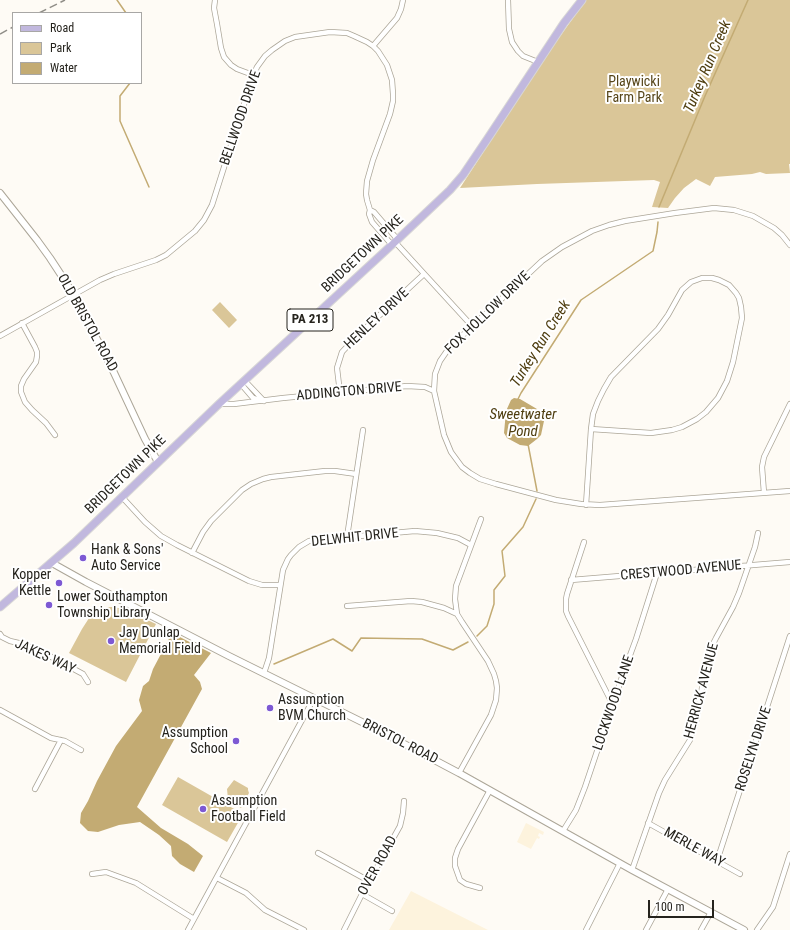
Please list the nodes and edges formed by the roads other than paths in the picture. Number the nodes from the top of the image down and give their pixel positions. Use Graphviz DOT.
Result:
graph roads {
  1 [pos="215,0"];
  2 [pos="403,0"];
  3 [pos="508,0"];
  4 [pos="582,0"];
  5 [pos="373,46"];
  6 [pos="538,62"];
  7 [pos="253,75"];
  8 [pos="0,193"];
  9 [pos="370,210"];
  10 [pos="395,242"];
  11 [pos="790,245"];
  12 [pos="424,274"];
  13 [pos="73,295"];
  14 [pos="22,323"];
  15 [pos="472,326"];
  16 [pos="0,336"];
  17 [pos="243,383"];
  18 [pos="434,391"];
  19 [pos="340,393"];
  20 [pos="264,400"];
  21 [pos="219,404"];
  22 [pos="790,404"];
  23 [pos="591,429"];
  24 [pos="363,430"];
  25 [pos="55,435"];
  26 [pos="158,462"];
  27 [pos="356,474"];
  28 [pos="790,491"];
  29 [pos="764,493"];
  30 [pos="122,497"];
  31 [pos="586,505"];
  32 [pos="481,518"];
  33 [pos="758,532"];
  34 [pos="347,537"];
  35 [pos="584,542"];
  36 [pos="471,545"];
  37 [pos="192,553"];
  38 [pos="52,562"];
  39 [pos="790,562"];
  40 [pos="749,566"];
  41 [pos="657,573"];
  42 [pos="571,580"];
  43 [pos="280,585"];
  44 [pos="347,606"];
  45 [pos="0,607"];
  46 [pos="458,614"];
  47 [pos="0,634"];
  48 [pos="790,636"];
  49 [pos="264,673"];
  50 [pos="88,682"];
  51 [pos="314,698"];
  52 [pos="613,705"];
  53 [pos="0,710"];
  54 [pos="61,740"];
  55 [pos="81,750"];
  56 [pos="459,773"];
  57 [pos="36,789"];
  58 [pos="490,790"];
  59 [pos="404,801"];
  60 [pos="648,823"];
  61 [pos="563,831"];
  62 [pos="318,853"];
  63 [pos="790,854"];
  64 [pos="718,861"];
  65 [pos="620,863"];
  66 [pos="632,870"];
  67 [pos="92,874"];
  68 [pos="740,874"];
  69 [pos="217,878"];
  70 [pos="369,881"];
  71 [pos="480,888"];
  72 [pos="668,889"];
  73 [pos="362,894"];
  74 [pos="392,911"];
  75 [pos="711,912"];
  76 [pos="194,918"];
  77 [pos="188,930"];
  78 [pos="304,930"];
  79 [pos="344,930"];
  80 [pos="586,930"];
  81 [pos="646,930"];
  82 [pos="701,930"];
  83 [pos="744,930"];
  84 [pos="757,930"];
  1 -- 7 [label="street"];
  2 -- 5 [label="street"];
  3 -- 6 [label="street"];
  4 -- 6 [label="main road, BRIDGETOWN PIKE / PA 213"];
  5 -- 7 [label="street, BELLWOOD DRIVE"];
  5 -- 9 [label="street, BELLWOOD DRIVE"];
  6 -- 10 [label="main road, BRIDGETOWN PIKE / PA 213"];
  7 -- 13 [label="street, BELLWOOD DRIVE"];
  8 -- 13 [label="main road, OLD BRISTOL ROAD"];
  9 -- 10 [label="street"];
  9 -- 10 [label="street, BELLWOOD DRIVE"];
  10 -- 12 [label="street"];
  10 -- 17 [label="main road, BRIDGETOWN PIKE / PA 213"];
  11 -- 15 [label="street, FOX HOLLOW DRIVE"];
  12 -- 15 [label="street"];
  12 -- 19 [label="street, HENLEY DRIVE"];
  13 -- 14 [label="street, BELLWOOD DRIVE"];
  13 -- 26 [label="main road, OLD BRISTOL ROAD"];
  14 -- 16 [label="street, BELLWOOD DRIVE"];
  14 -- 25 [label="street"];
  15 -- 18 [label="street, FOX HOLLOW DRIVE"];
  17 -- 20 [label="street"];
  17 -- 21 [label="main road, BRIDGETOWN PIKE / PA 213"];
  18 -- 19 [label="street, ADDINGTON DRIVE"];
  18 -- 31 [label="street, FOX HOLLOW DRIVE"];
  19 -- 20 [label="street, ADDINGTON DRIVE"];
  20 -- 21 [label="street, ADDINGTON DRIVE"];
  21 -- 26 [label="main road, BRIDGETOWN PIKE / PA 213"];
  22 -- 29 [label="street"];
  23 -- 23 [label="street"];
  23 -- 31 [label="street"];
  24 -- 27 [label="street"];
  26 -- 30 [label="main road, BRIDGETOWN PIKE / PA 213"];
  27 -- 34 [label="street"];
  27 -- 37 [label="street"];
  28 -- 29 [label="street, FOX HOLLOW DRIVE"];
  29 -- 31 [label="street, FOX HOLLOW DRIVE"];
  30 -- 37 [label="street"];
  30 -- 38 [label="main road, BRIDGETOWN PIKE / PA 213"];
  32 -- 36 [label="street"];
  33 -- 40 [label="street, HERRICK AVENUE"];
  34 -- 36 [label="street, DELWHIT DRIVE"];
  34 -- 43 [label="street, DELWHIT DRIVE"];
  35 -- 42 [label="street"];
  36 -- 46 [label="street"];
  37 -- 43 [label="street"];
  38 -- 45 [label="main road, BRIDGETOWN PIKE / PA 213"];
  38 -- 49 [label="main road, BRISTOL ROAD"];
  39 -- 40 [label="street, CRESTWOOD AVENUE"];
  40 -- 41 [label="street, CRESTWOOD AVENUE"];
  40 -- 60 [label="street, HERRICK AVENUE"];
  41 -- 42 [label="street, CRESTWOOD AVENUE"];
  41 -- 52 [label="street, LOCKWOOD LANE"];
  42 -- 52 [label="street"];
  43 -- 49 [label="street, DELWHIT DRIVE"];
  44 -- 46 [label="street"];
  46 -- 56 [label="street"];
  47 -- 50 [label="street, JAKES WAY"];
  48 -- 64 [label="street, ROSELYN DRIVE"];
  49 -- 51 [label="main road, BRISTOL ROAD"];
  51 -- 56 [label="main road, BRISTOL ROAD"];
  51 -- 69 [label="street"];
  52 -- 61 [label="street, LOCKWOOD LANE"];
  53 -- 54 [label="street"];
  54 -- 55 [label="street"];
  54 -- 57 [label="street"];
  56 -- 58 [label="main road, BRISTOL ROAD"];
  58 -- 61 [label="main road, BRISTOL ROAD"];
  58 -- 71 [label="street"];
  59 -- 70 [label="street, OVER ROAD"];
  60 -- 64 [label="street, MERLE WAY"];
  60 -- 66 [label="street, HERRICK AVENUE"];
  61 -- 65 [label="main road, BRISTOL ROAD"];
  62 -- 70 [label="street"];
  63 -- 84 [label="street"];
  64 -- 68 [label="street, MERLE WAY"];
  65 -- 66 [label="main road, BRISTOL ROAD"];
  65 -- 80 [label="street"];
  66 -- 72 [label="main road, BRISTOL ROAD"];
  67 -- 76 [label="street"];
  69 -- 76 [label="street"];
  69 -- 78 [label="street"];
  70 -- 73 [label="street, OVER ROAD"];
  72 -- 75 [label="main road, BRISTOL ROAD"];
  72 -- 81 [label="street"];
  73 -- 74 [label="street"];
  73 -- 79 [label="street, OVER ROAD"];
  75 -- 82 [label="street"];
  75 -- 83 [label="main road, BRISTOL ROAD"];
  76 -- 77 [label="street"];
}
